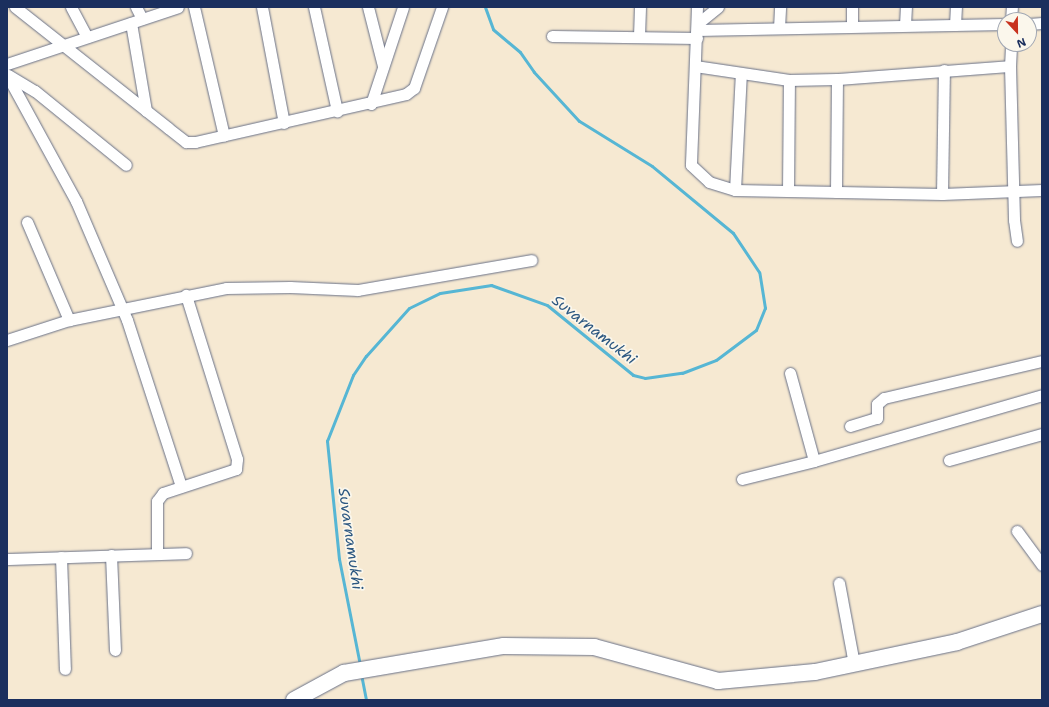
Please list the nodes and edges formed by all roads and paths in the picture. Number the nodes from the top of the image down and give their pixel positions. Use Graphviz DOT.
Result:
graph roads {
  1 [pos="15,7"];
  2 [pos="71,7"];
  3 [pos="136,7"];
  4 [pos="178,7"];
  5 [pos="194,7"];
  6 [pos="262,7"];
  7 [pos="314,7"];
  8 [pos="368,7"];
  9 [pos="403,7"];
  10 [pos="442,7"];
  11 [pos="640,7"];
  12 [pos="698,7"];
  13 [pos="718,7"];
  14 [pos="780,7"];
  15 [pos="852,7"];
  16 [pos="906,7"];
  17 [pos="956,7"];
  18 [pos="142,19"];
  19 [pos="131,23"];
  20 [pos="997,24"];
  21 [pos="905,25"];
  22 [pos="955,25"];
  23 [pos="852,26"];
  24 [pos="779,28"];
  25 [pos="697,31"];
  26 [pos="552,36"];
  27 [pos="639,36"];
  28 [pos="87,37"];
  29 [pos="64,45"];
  30 [pos="1011,52"];
  31 [pos="7,64"];
  32 [pos="383,66"];
  33 [pos="695,66"];
  34 [pos="1010,66"];
  35 [pos="944,70"];
  36 [pos="741,73"];
  37 [pos="7,75"];
  38 [pos="837,79"];
  39 [pos="789,80"];
  40 [pos="371,104"];
  41 [pos="146,111"];
  42 [pos="337,111"];
  43 [pos="284,123"];
  44 [pos="224,136"];
  45 [pos="126,165"];
  46 [pos="735,190"];
  47 [pos="1013,190"];
  48 [pos="1042,190"];
  49 [pos="788,191"];
  50 [pos="836,192"];
  51 [pos="942,194"];
  52 [pos="27,222"];
  53 [pos="1017,241"];
  54 [pos="530,260"];
  55 [pos="186,295"];
  56 [pos="123,309"];
  57 [pos="68,320"];
  58 [pos="7,340"];
  59 [pos="1042,361"];
  60 [pos="790,373"];
  61 [pos="1042,395"];
  62 [pos="850,426"];
  63 [pos="1042,434"];
  64 [pos="949,460"];
  65 [pos="814,462"];
  66 [pos="742,479"];
  67 [pos="181,486"];
  68 [pos="1017,531"];
  69 [pos="186,553"];
  70 [pos="157,554"];
  71 [pos="111,555"];
  72 [pos="61,557"];
  73 [pos="7,559"];
  74 [pos="1042,565"];
  75 [pos="839,583"];
  76 [pos="1042,614"];
  77 [pos="115,650"];
  78 [pos="854,664"];
  79 [pos="65,669"];
  80 [pos="294,700"];
  1 -- 29 [label="street"];
  2 -- 28 [label="street"];
  3 -- 18 [label="street"];
  4 -- 18 [label="street"];
  5 -- 44 [label="street"];
  6 -- 43 [label="street"];
  7 -- 42 [label="street"];
  8 -- 32 [label="street"];
  9 -- 32 [label="street"];
  10 -- 40 [label="street"];
  11 -- 27 [label="street"];
  12 -- 25 [label="street"];
  13 -- 25 [label="street"];
  14 -- 24 [label="street"];
  15 -- 23 [label="street"];
  16 -- 21 [label="street"];
  17 -- 22 [label="street"];
  18 -- 19 [label="street"];
  19 -- 28 [label="street"];
  19 -- 41 [label="street"];
  20 -- 22 [label="street"];
  21 -- 22 [label="street"];
  21 -- 23 [label="street"];
  23 -- 24 [label="street"];
  24 -- 25 [label="street"];
  25 -- 27 [label="street"];
  25 -- 33 [label="street"];
  26 -- 27 [label="street"];
  28 -- 29 [label="street"];
  29 -- 31 [label="street"];
  29 -- 41 [label="street"];
  30 -- 34 [label="street"];
  32 -- 40 [label="street"];
  33 -- 36 [label="street"];
  33 -- 46 [label="street"];
  34 -- 35 [label="street"];
  34 -- 47 [label="street"];
  35 -- 38 [label="street"];
  35 -- 51 [label="street"];
  36 -- 39 [label="street"];
  36 -- 46 [label="street"];
  37 -- 45 [label="street"];
  37 -- 56 [label="street"];
  38 -- 39 [label="street"];
  38 -- 50 [label="street"];
  39 -- 49 [label="street"];
  40 -- 42 [label="street"];
  41 -- 44 [label="street"];
  42 -- 43 [label="street"];
  43 -- 44 [label="street"];
  46 -- 49 [label="street"];
  47 -- 48 [label="street"];
  47 -- 51 [label="street"];
  47 -- 53 [label="street"];
  49 -- 50 [label="street"];
  50 -- 51 [label="street"];
  52 -- 57 [label="street"];
  54 -- 55 [label="street"];
  55 -- 56 [label="street"];
  55 -- 67 [label="street"];
  56 -- 57 [label="street"];
  56 -- 67 [label="street"];
  57 -- 58 [label="street"];
  59 -- 62 [label="street"];
  60 -- 65 [label="street"];
  61 -- 65 [label="street"];
  63 -- 64 [label="street"];
  65 -- 66 [label="street"];
  67 -- 70 [label="street"];
  68 -- 74 [label="street"];
  69 -- 70 [label="street"];
  70 -- 71 [label="street"];
  71 -- 72 [label="street"];
  71 -- 77 [label="street"];
  72 -- 73 [label="street"];
  72 -- 79 [label="street"];
  75 -- 78 [label="street"];
  76 -- 78 [label="street"];
  78 -- 80 [label="street"];
}
